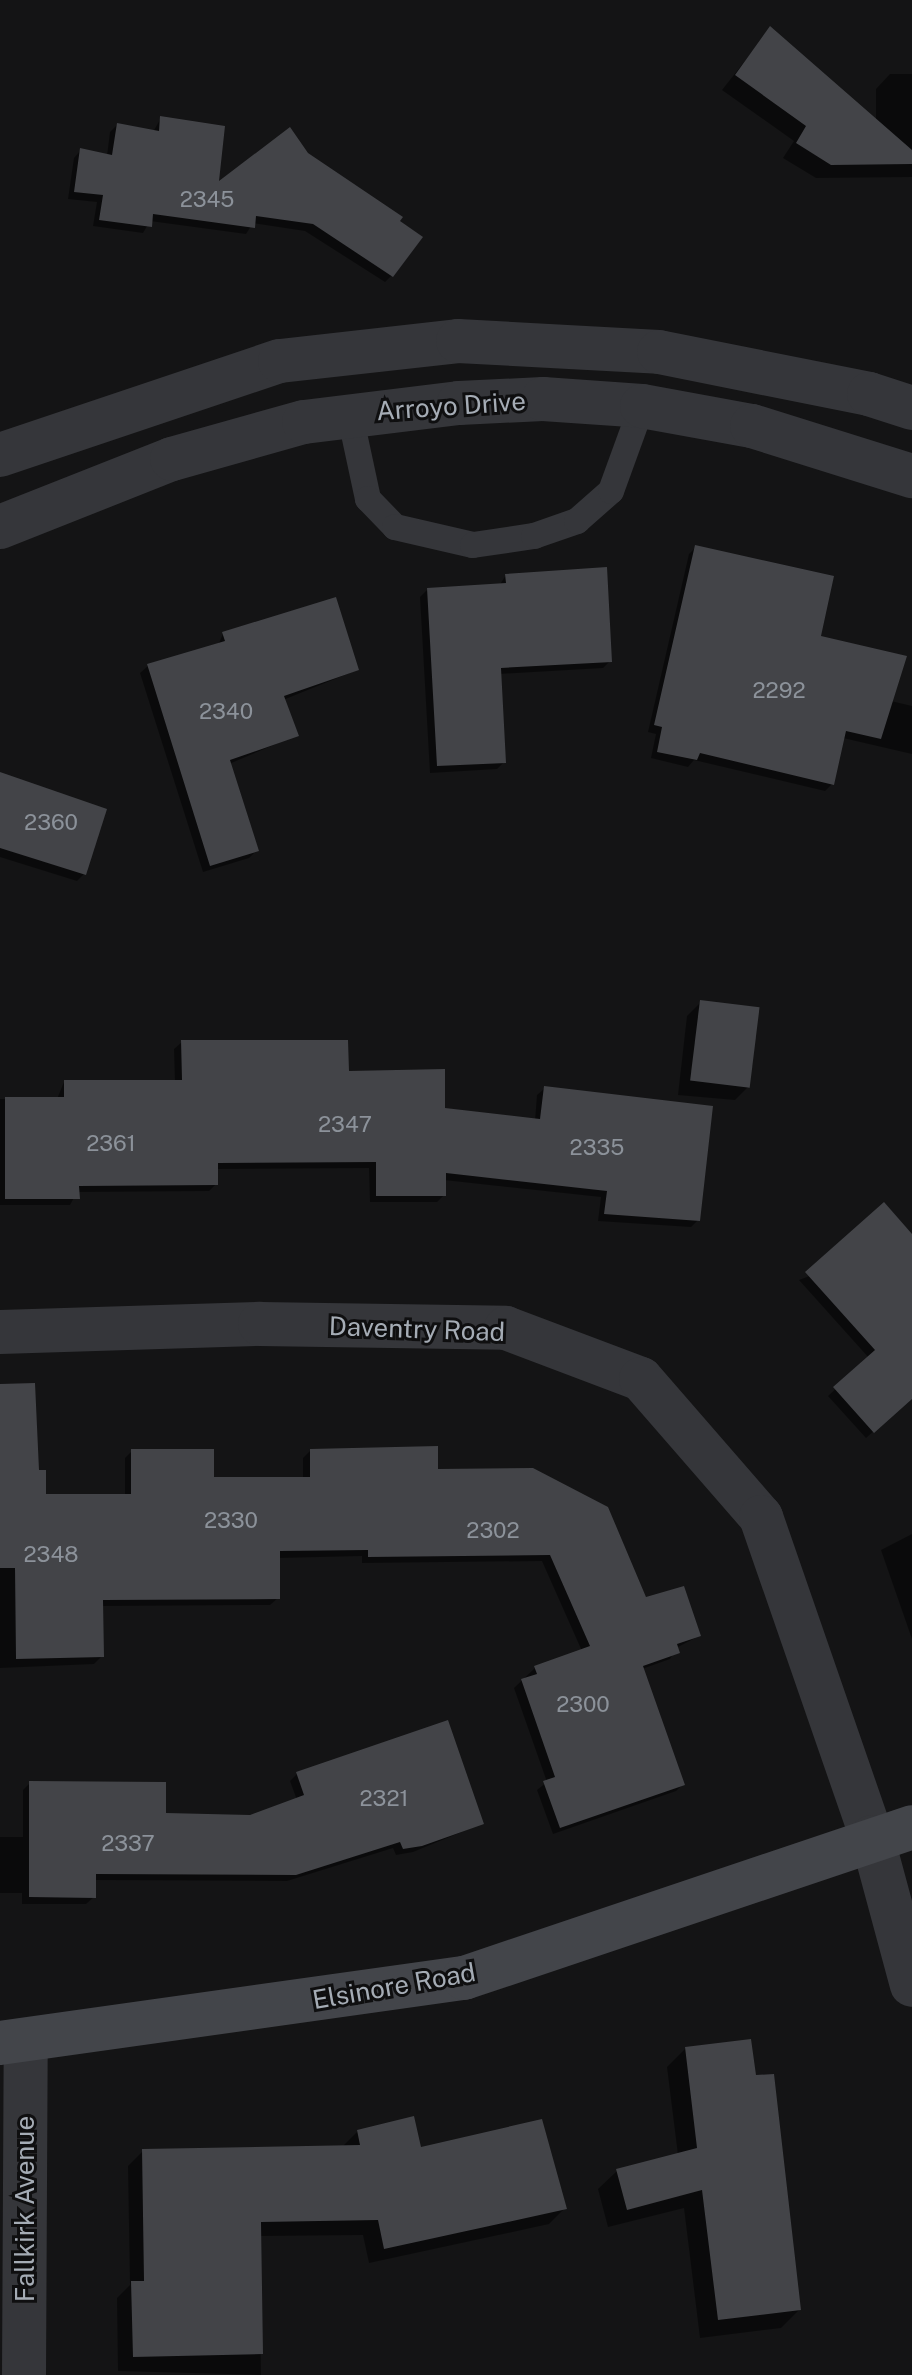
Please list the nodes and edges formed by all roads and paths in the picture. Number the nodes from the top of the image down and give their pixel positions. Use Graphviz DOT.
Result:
graph roads {
  1 [pos="642,406"];
  2 [pos="912,408"];
  3 [pos="350,415"];
  4 [pos="0,455"];
  5 [pos="912,476"];
  6 [pos="0,527"];
  7 [pos="0,1332"];
  8 [pos="892,1832"];
  9 [pos="912,1985"];
  10 [pos="13,2043"];
  11 [pos="24,2375"];
  1 -- 3 [label="street, Arroyo Drive"];
  1 -- 3 [label="lane"];
  1 -- 5 [label="street, Arroyo Drive"];
  2 -- 4 [label="street"];
  3 -- 6 [label="street, Arroyo Drive"];
  7 -- 8 [label="street, Daventry Road"];
  8 -- 9 [label="street, Daventry Road"];
  8 -- 10 [label="street, Elsinore Road"];
  10 -- 11 [label="street, Fallkirk Avenue"];
}
